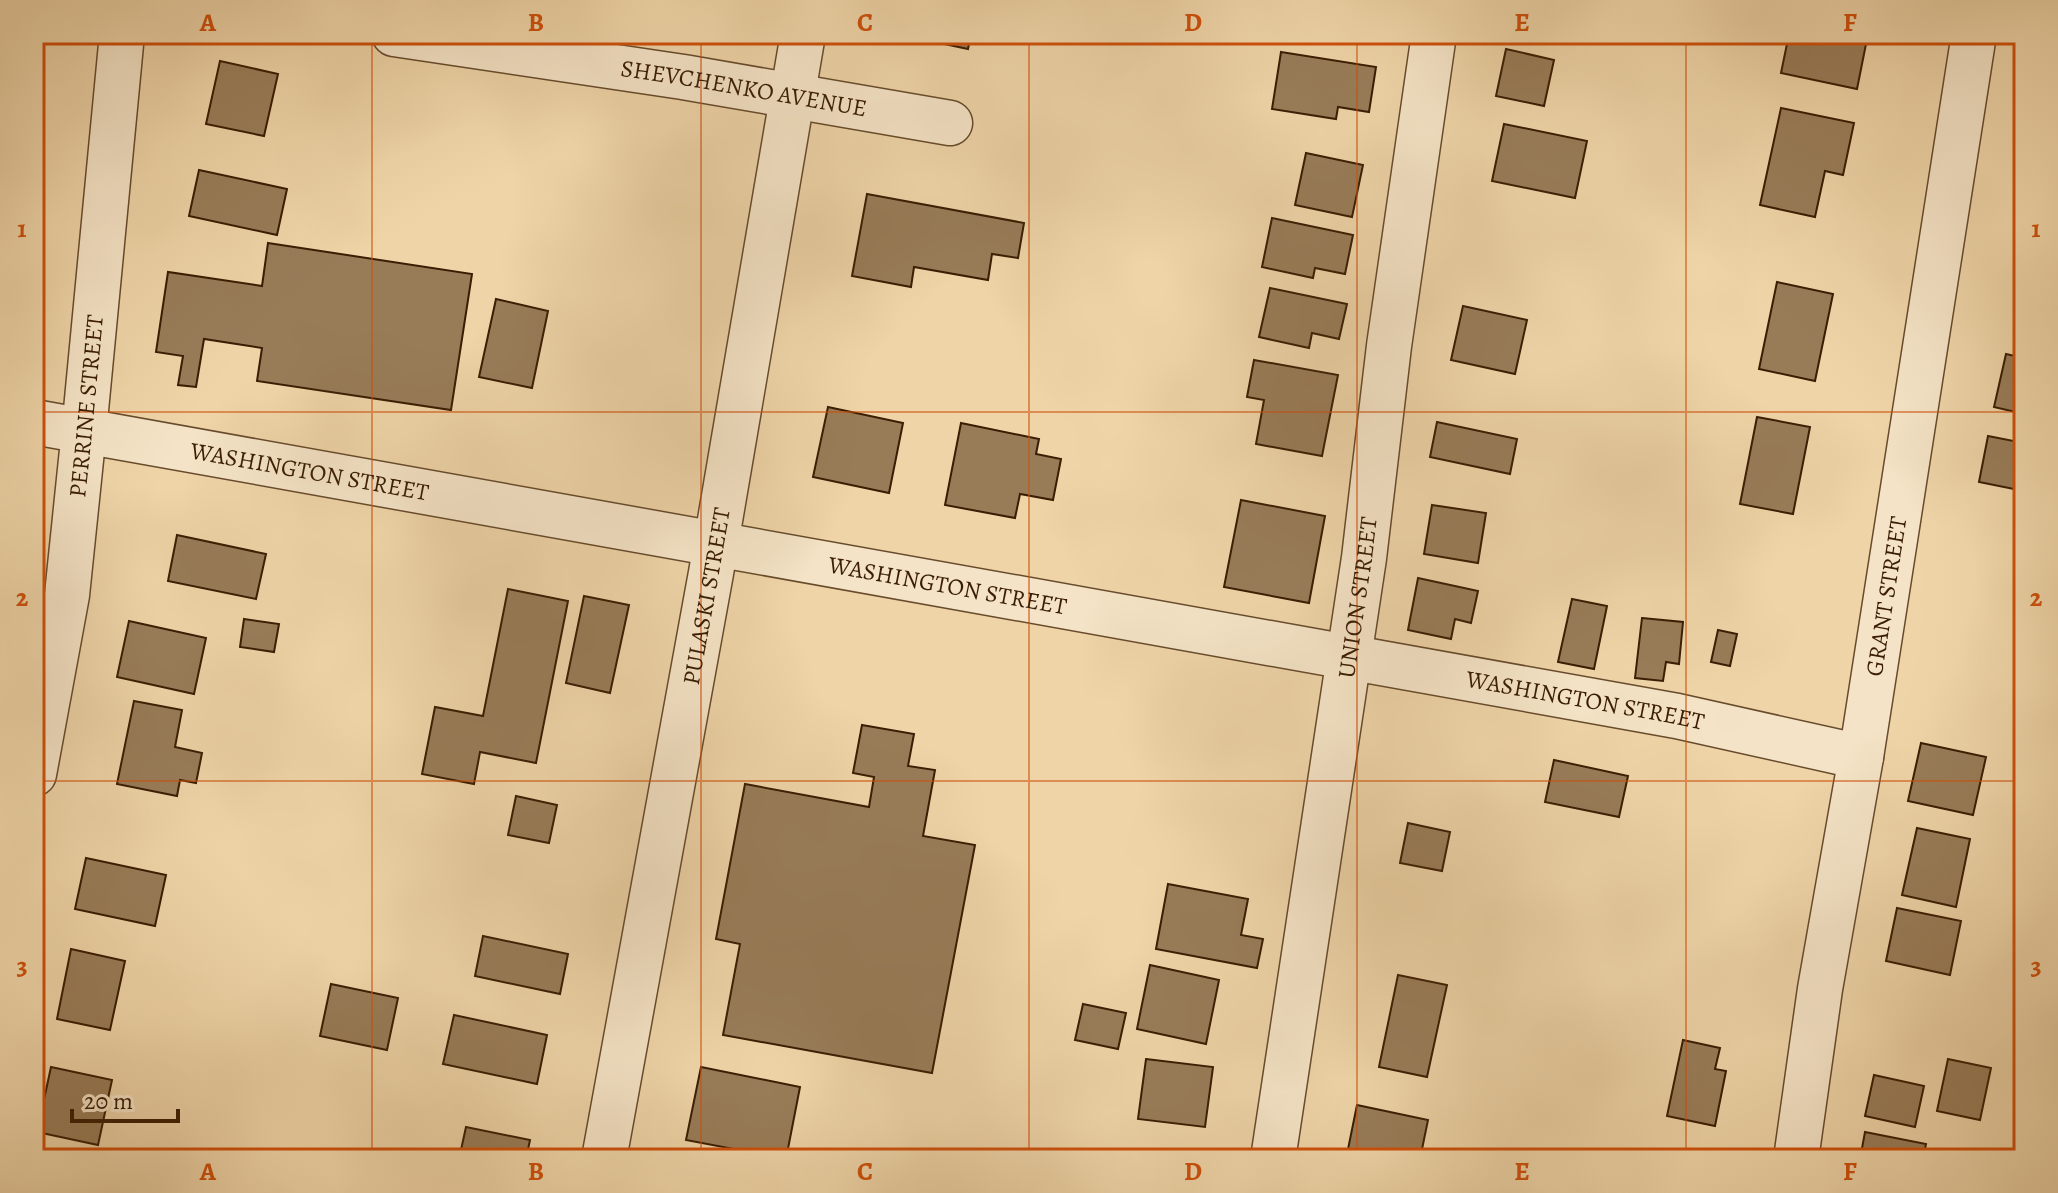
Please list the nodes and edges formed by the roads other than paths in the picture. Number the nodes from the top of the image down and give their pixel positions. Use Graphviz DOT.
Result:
graph roads {
  1 [pos="122,34"];
  2 [pos="394,34"];
  3 [pos="803,34"];
  4 [pos="1434,34"];
  5 [pos="1974,34"];
  6 [pos="792,97"];
  7 [pos="950,123"];
  8 [pos="34,422"];
  9 [pos="84,431"];
  10 [pos="715,544"];
  11 [pos="1347,659"];
  12 [pos="1861,757"];
  13 [pos="34,774"];
  14 [pos="606,1159"];
  15 [pos="1273,1159"];
  16 [pos="1796,1159"];
  1 -- 9 [label="street, PERRINE STREET"];
  2 -- 6 [label="street, SHEVCHENKO AVENUE"];
  3 -- 6 [label="street, PULASKI STREET"];
  4 -- 11 [label="street, UNION STREET"];
  5 -- 12 [label="street, GRANT STREET"];
  6 -- 7 [label="street, SHEVCHENKO AVENUE"];
  6 -- 10 [label="street, PULASKI STREET"];
  8 -- 9 [label="street, WASHINGTON STREET"];
  9 -- 10 [label="street, WASHINGTON STREET"];
  9 -- 13 [label="street, PERRINE STREET"];
  10 -- 11 [label="street, WASHINGTON STREET"];
  10 -- 14 [label="street, PULASKI STREET"];
  11 -- 12 [label="street, WASHINGTON STREET"];
  11 -- 15 [label="street, UNION STREET"];
  12 -- 16 [label="street, GRANT STREET"];
}
